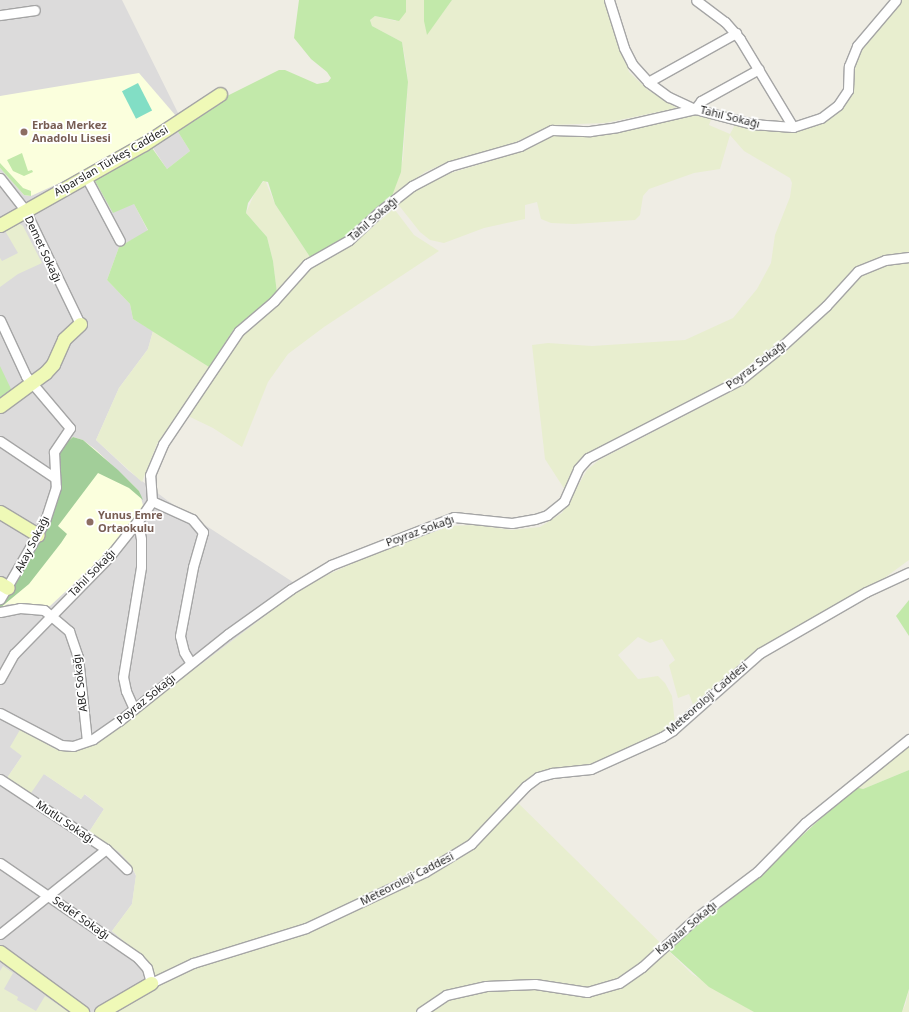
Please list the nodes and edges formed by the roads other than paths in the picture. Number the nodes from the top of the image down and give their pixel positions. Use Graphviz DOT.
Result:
graph roads {
  1 [pos="609,0"];
  2 [pos="696,0"];
  3 [pos="896,0"];
  4 [pos="35,10"];
  5 [pos="0,15"];
  6 [pos="736,34"];
  7 [pos="759,68"];
  8 [pos="648,82"];
  9 [pos="220,94"];
  10 [pos="695,109"];
  11 [pos="793,127"];
  12 [pos="86,177"];
  13 [pos="0,178"];
  14 [pos="24,210"];
  15 [pos="0,225"];
  16 [pos="120,242"];
  17 [pos="909,257"];
  18 [pos="0,320"];
  19 [pos="80,324"];
  20 [pos="31,384"];
  21 [pos="0,406"];
  22 [pos="0,441"];
  23 [pos="55,478"];
  24 [pos="152,501"];
  25 [pos="0,512"];
  26 [pos="138,522"];
  27 [pos="38,535"];
  28 [pos="909,572"];
  29 [pos="4,586"];
  30 [pos="0,599"];
  31 [pos="0,612"];
  32 [pos="51,614"];
  33 [pos="191,664"];
  34 [pos="0,679"];
  35 [pos="134,709"];
  36 [pos="0,713"];
  37 [pos="909,739"];
  38 [pos="87,741"];
  39 [pos="0,779"];
  40 [pos="106,849"];
  41 [pos="0,863"];
  42 [pos="127,869"];
  43 [pos="48,896"];
  44 [pos="0,934"];
  45 [pos="0,952"];
  46 [pos="151,983"];
  47 [pos="82,1012"];
  48 [pos="101,1012"];
  49 [pos="421,1012"];
  1 -- 8 [label="street"];
  2 -- 6 [label="street"];
  3 -- 11 [label="street"];
  4 -- 5 [label="street"];
  6 -- 7 [label="street"];
  6 -- 8 [label="street"];
  7 -- 10 [label="street"];
  7 -- 11 [label="street"];
  8 -- 10 [label="street"];
  9 -- 12 [label="street, Alparslan Türkeş Caddesi"];
  10 -- 11 [label="street, Tahıl Sokağı"];
  10 -- 24 [label="street, Tahıl Sokağı"];
  12 -- 14 [label="street, Alparslan Türkeş Caddesi"];
  12 -- 16 [label="street"];
  13 -- 14 [label="street, Demet Sokağı"];
  14 -- 15 [label="street, Alparslan Türkeş Caddesi"];
  14 -- 19 [label="street, Demet Sokağı"];
  17 -- 33 [label="street, Poyraz Sokağı"];
  18 -- 20 [label="street, Akay Sokağı"];
  19 -- 20 [label="street"];
  20 -- 21 [label="street"];
  20 -- 23 [label="street, Akay Sokağı"];
  22 -- 23 [label="street"];
  23 -- 27 [label="street, Akay Sokağı"];
  24 -- 26 [label="street, Tahıl Sokağı"];
  24 -- 33 [label="street"];
  25 -- 27 [label="street"];
  26 -- 32 [label="street, Tahıl Sokağı"];
  26 -- 35 [label="street"];
  27 -- 29 [label="street, Akay Sokağı"];
  28 -- 46 [label="street, Meteoroloji Caddesi"];
  29 -- 30 [label="street, Akay Sokağı"];
  31 -- 32 [label="street, ABC Sokağı"];
  32 -- 34 [label="street, Tahıl Sokağı"];
  32 -- 38 [label="street, ABC Sokağı"];
  33 -- 35 [label="street, Poyraz Sokağı"];
  35 -- 38 [label="street, Poyraz Sokağı"];
  36 -- 38 [label="street, Poyraz Sokağı"];
  37 -- 49 [label="street, Kayalar Sokağı"];
  39 -- 40 [label="street, Mutlu Sokağı"];
  40 -- 42 [label="street, Mutlu Sokağı"];
  40 -- 43 [label="street"];
  41 -- 43 [label="street, Sedef Sokağı"];
  43 -- 44 [label="street"];
  43 -- 46 [label="street, Sedef Sokağı"];
  45 -- 47 [label="street"];
  46 -- 48 [label="street, Meteoroloji Caddesi"];
}
